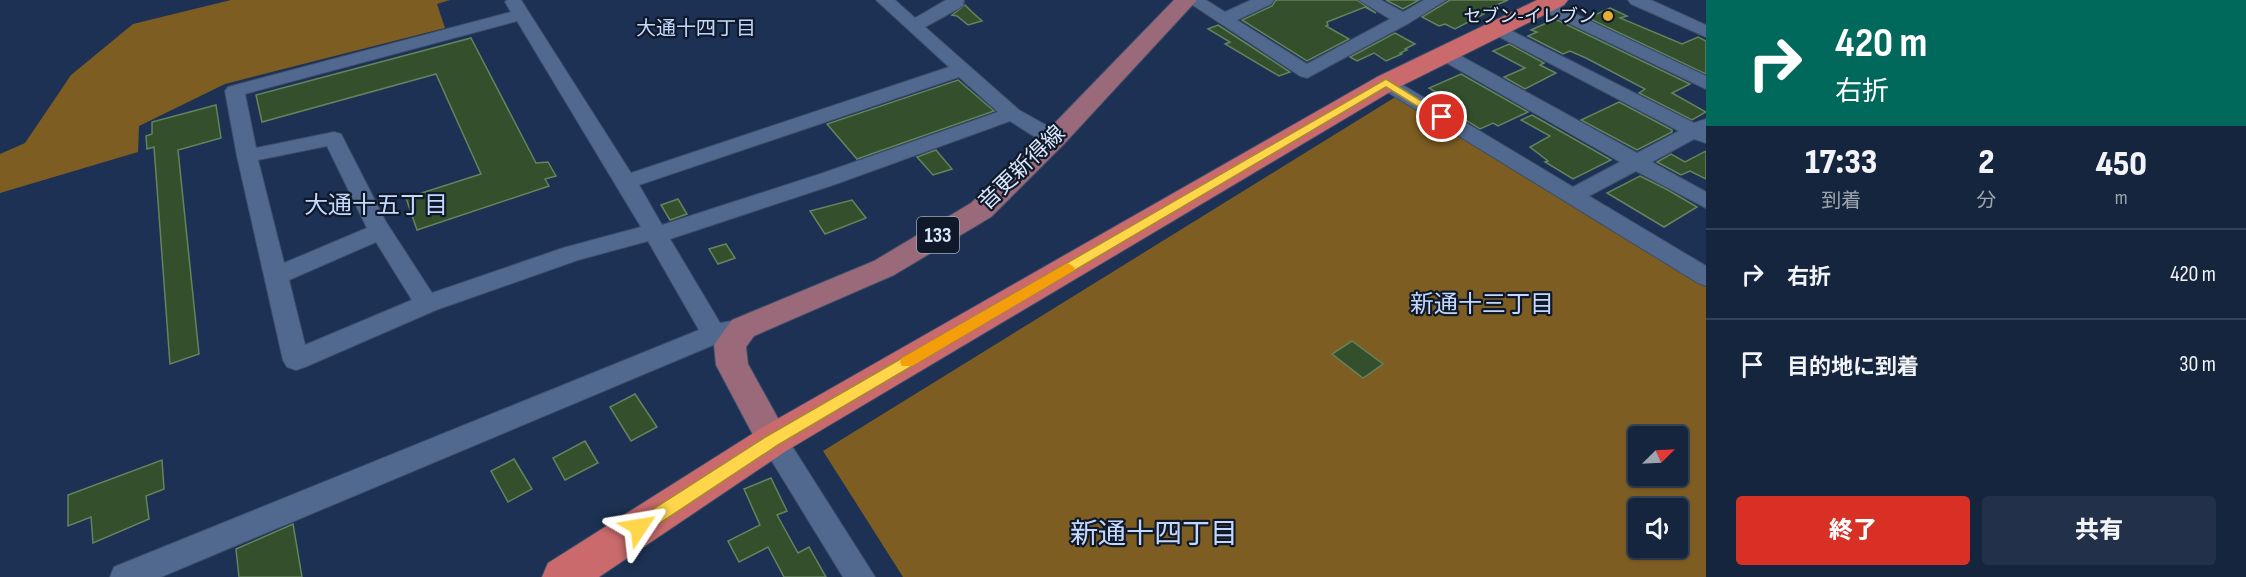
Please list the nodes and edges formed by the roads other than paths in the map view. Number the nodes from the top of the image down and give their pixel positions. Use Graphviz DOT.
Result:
graph roads {
  1 [pos="885,0"];
  2 [pos="955,0"];
  3 [pos="1186,0"];
  4 [pos="1194,0"];
  5 [pos="1265,0"];
  6 [pos="1368,0"];
  7 [pos="1437,0"];
  8 [pos="1636,0"];
  9 [pos="1551,2"];
  10 [pos="518,7"];
  11 [pos="1706,12"];
  12 [pos="1224,19"];
  13 [pos="1403,19"];
  14 [pos="1685,22"];
  15 [pos="915,25"];
  16 [pos="1498,28"];
  17 [pos="1706,32"];
  18 [pos="1444,54"];
  19 [pos="963,69"];
  20 [pos="1386,83"];
  21 [pos="1706,83"];
  22 [pos="1012,114"];
  23 [pos="1702,130"];
  24 [pos="1055,138"];
  25 [pos="247,156"];
  26 [pos="1636,162"];
  27 [pos="626,183"];
  28 [pos="1573,196"];
  29 [pos="1706,201"];
  30 [pos="380,231"];
  31 [pos="655,233"];
  32 [pos="276,276"];
  33 [pos="1706,277"];
  34 [pos="427,304"];
  35 [pos="743,328"];
  36 [pos="714,334"];
  37 [pos="772,440"];
  38 [pos="125,577"];
  39 [pos="563,577"];
  40 [pos="860,577"];
  1 -- 15 [label="street"];
  2 -- 15 [label="street"];
  3 -- 24 [label="main road, 音更新得線 / 133"];
  4 -- 12 [label="street"];
  5 -- 12 [label="street"];
  6 -- 13 [label="street"];
  7 -- 13 [label="street"];
  8 -- 14 [label="street"];
  9 -- 16 [label="highway"];
  9 -- 21 [label="street"];
  10 -- 25 [label="street"];
  10 -- 27 [label="street"];
  11 -- 14 [label="street"];
  12 -- 13 [label="street"];
  14 -- 17 [label="street"];
  15 -- 19 [label="street"];
  16 -- 18 [label="highway"];
  16 -- 23 [label="street"];
  18 -- 20 [label="highway"];
  18 -- 26 [label="street"];
  19 -- 22 [label="street"];
  19 -- 27 [label="street"];
  20 -- 28 [label="street"];
  20 -- 37 [label="highway"];
  22 -- 24 [label="street"];
  22 -- 31 [label="street"];
  23 -- 26 [label="street"];
  24 -- 35 [label="main road, 音更新得線 / 133"];
  25 -- 30 [label="street"];
  25 -- 32 [label="street"];
  26 -- 28 [label="street"];
  26 -- 29 [label="street"];
  27 -- 31 [label="street"];
  28 -- 33 [label="street"];
  30 -- 32 [label="street"];
  30 -- 34 [label="street"];
  31 -- 34 [label="street"];
  31 -- 36 [label="street"];
  32 -- 34 [label="street"];
  35 -- 36 [label="street"];
  35 -- 37 [label="main road"];
  36 -- 38 [label="street"];
  37 -- 39 [label="highway"];
  37 -- 40 [label="street"];
}
